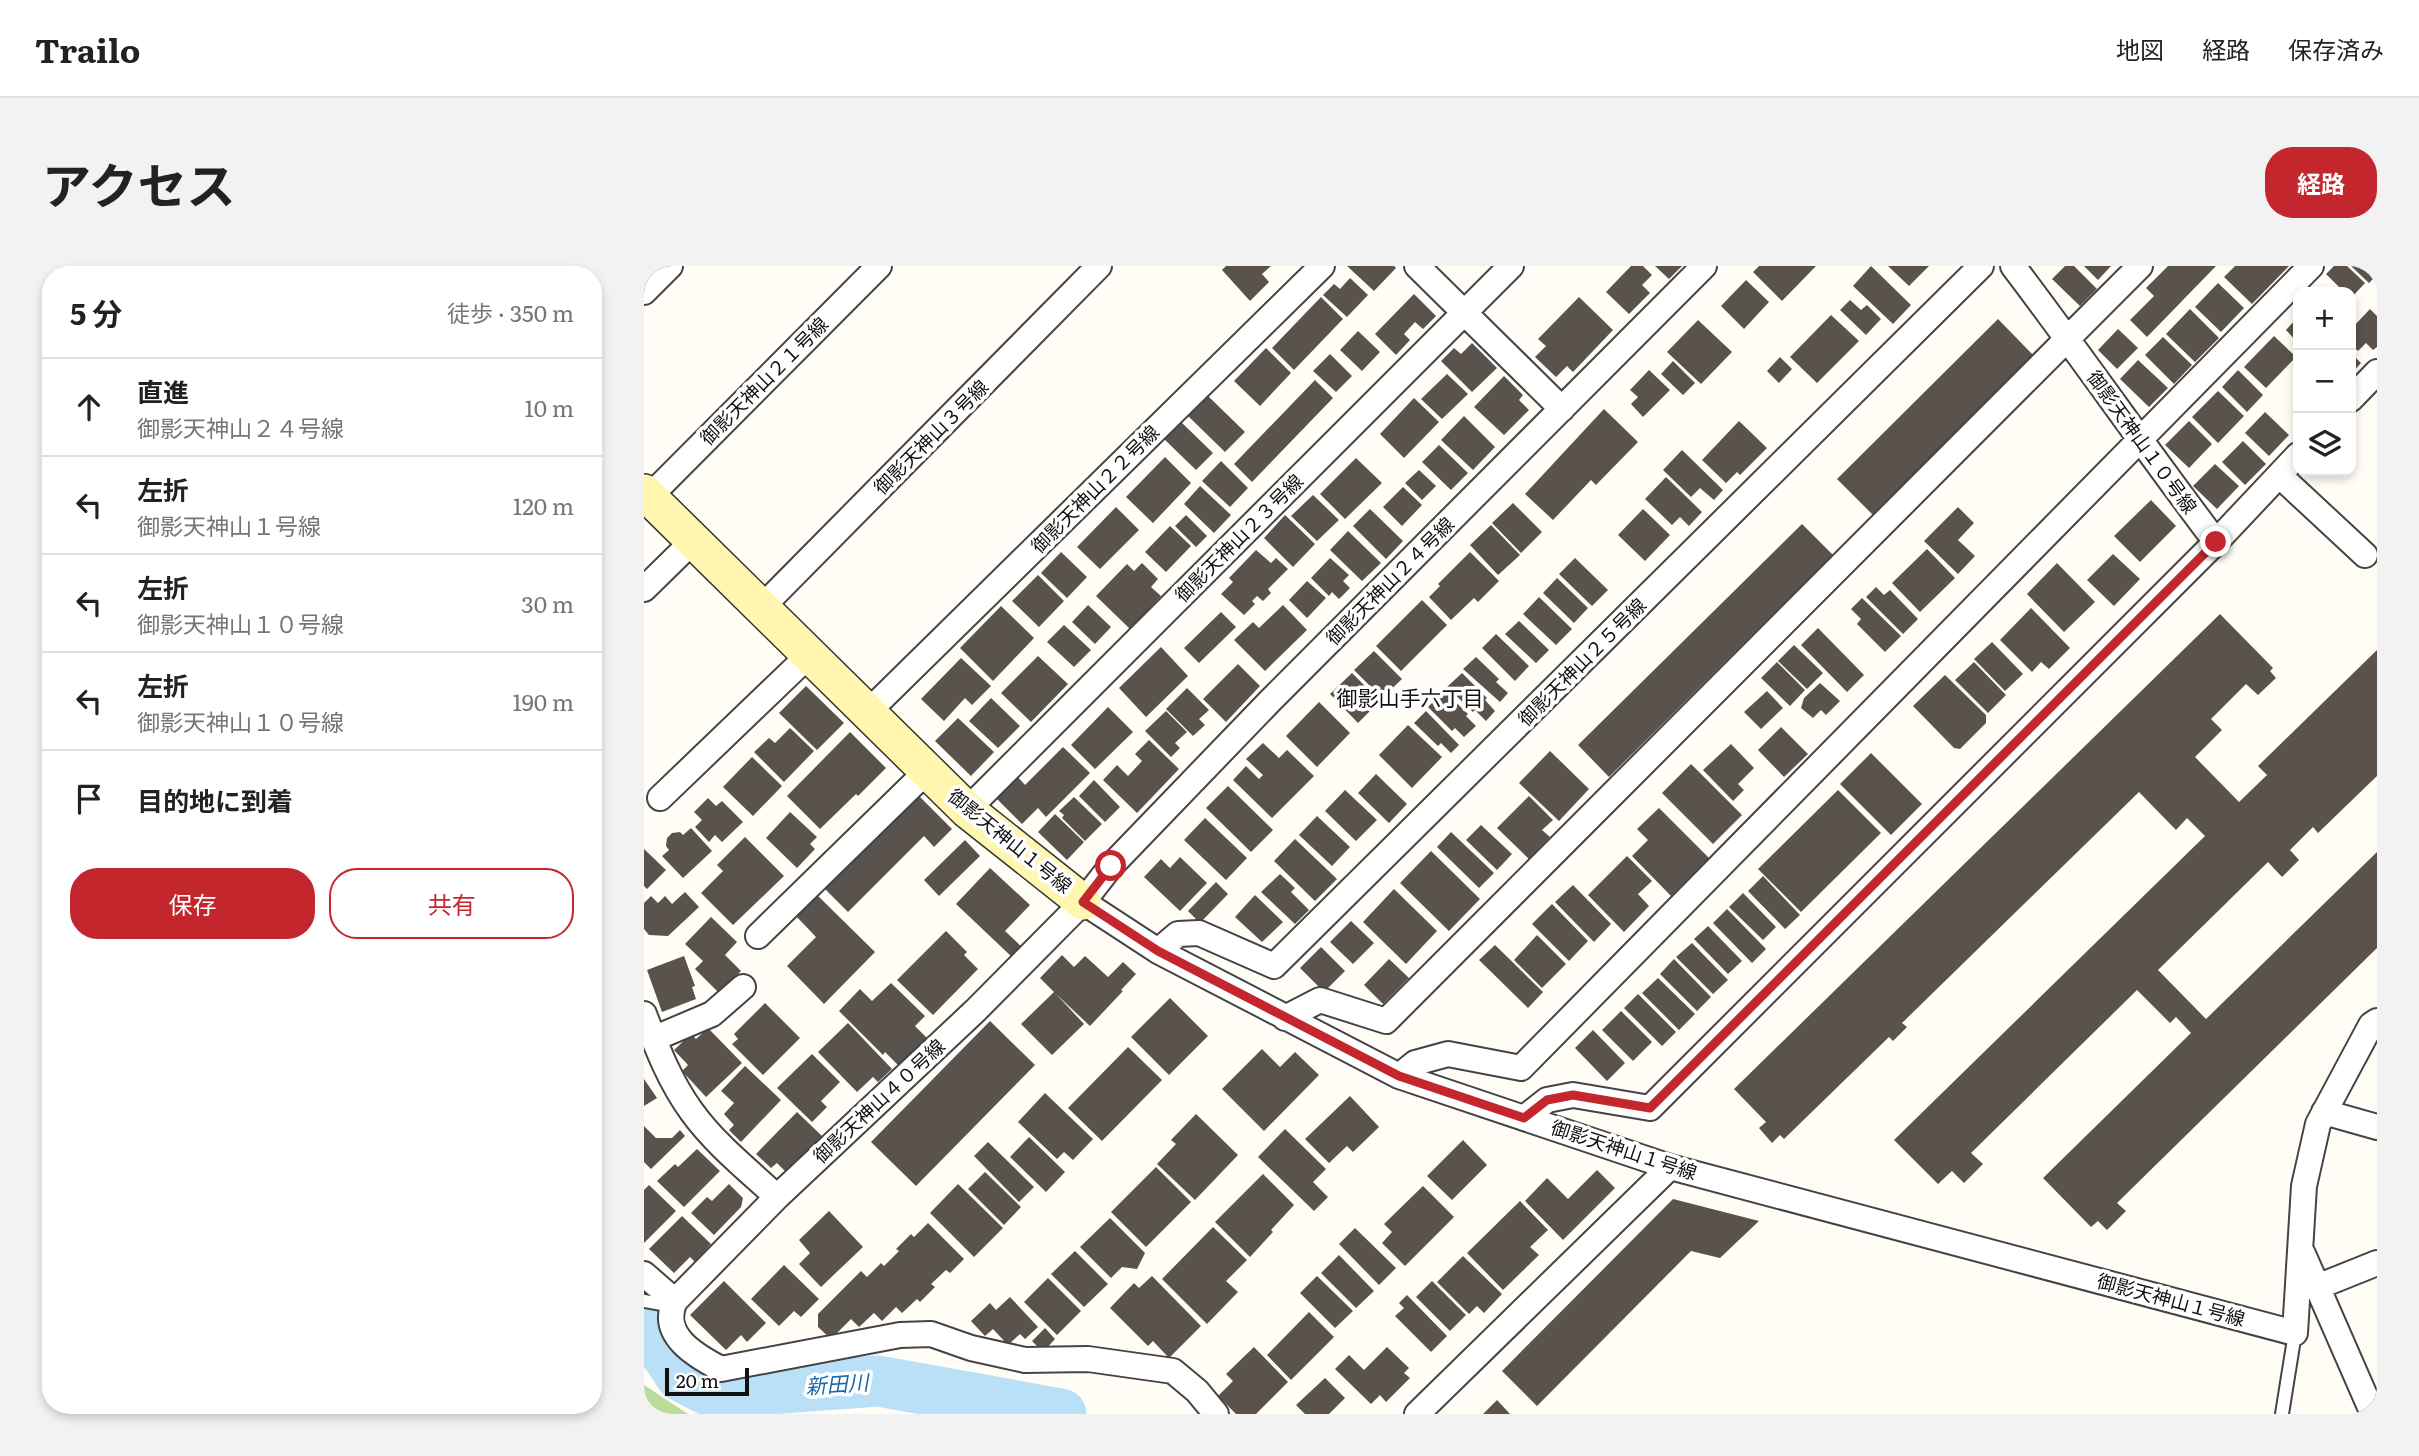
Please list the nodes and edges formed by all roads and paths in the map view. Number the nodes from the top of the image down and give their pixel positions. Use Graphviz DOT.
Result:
graph roads {
  1 [pos="670,266"];
  2 [pos="879,266"];
  3 [pos="1099,266"];
  4 [pos="1322,266"];
  5 [pos="1417,266"];
  6 [pos="1511,266"];
  7 [pos="1704,266"];
  8 [pos="1981,266"];
  9 [pos="2013,266"];
  10 [pos="2140,266"];
  11 [pos="2311,266"];
  12 [pos="644,292"];
  13 [pos="1465,312"];
  14 [pos="2068,338"];
  15 [pos="2377,372"];
  16 [pos="2356,395"];
  17 [pos="1562,409"];
  18 [pos="2139,440"];
  19 [pos="2293,460"];
  20 [pos="2279,475"];
  21 [pos="647,494"];
  22 [pos="694,540"];
  23 [pos="2216,542"];
  24 [pos="2365,555"];
  25 [pos="644,590"];
  26 [pos="762,607"];
  27 [pos="810,654"];
  28 [pos="868,712"];
  29 [pos="927,771"];
  30 [pos="660,798"];
  31 [pos="967,810"];
  32 [pos="1083,902"];
  33 [pos="758,936"];
  34 [pos="1158,951"];
  35 [pos="743,986"];
  36 [pos="644,1014"];
  37 [pos="1285,1018"];
  38 [pos="2377,1021"];
  39 [pos="653,1039"];
  40 [pos="1399,1076"];
  41 [pos="2324,1112"];
  42 [pos="1524,1118"];
  43 [pos="2377,1127"];
  44 [pos="1670,1167"];
  45 [pos="777,1197"];
  46 [pos="2301,1251"];
  47 [pos="2377,1263"];
  48 [pos="644,1274"];
  49 [pos="2317,1287"];
  50 [pos="644,1301"];
  51 [pos="674,1304"];
  52 [pos="2295,1333"];
  53 [pos="1216,1414"];
  54 [pos="1417,1414"];
  55 [pos="2282,1414"];
  56 [pos="2373,1414"];
  1 -- 12 [label="street"];
  2 -- 21 [label="street, 御影天神山２１号線"];
  3 -- 26 [label="street, 御影天神山３号線"];
  4 -- 28 [label="street, 御影天神山２２号線"];
  5 -- 13 [label="street"];
  6 -- 13 [label="street, 御影天神山２３号線"];
  7 -- 17 [label="street, 御影天神山２４号線"];
  8 -- 34 [label="street, 御影天神山２５号線"];
  9 -- 14 [label="street, 御影天神山１０号線"];
  10 -- 14 [label="street"];
  11 -- 18 [label="street"];
  13 -- 17 [label="street"];
  13 -- 31 [label="street, 御影天神山２３号線"];
  14 -- 18 [label="street, 御影天神山１０号線"];
  14 -- 37 [label="street"];
  15 -- 16 [label="street"];
  17 -- 32 [label="street, 御影天神山２４号線"];
  18 -- 23 [label="street, 御影天神山１０号線"];
  18 -- 40 [label="street"];
  19 -- 20 [label="street"];
  20 -- 23 [label="street"];
  20 -- 24 [label="street"];
  21 -- 22 [label="street, 御影天神山１号線"];
  22 -- 25 [label="street"];
  22 -- 26 [label="street, 御影天神山１号線"];
  23 -- 42 [label="street"];
  26 -- 27 [label="street, 御影天神山１号線"];
  27 -- 28 [label="street, 御影天神山１号線"];
  27 -- 30 [label="street"];
  28 -- 29 [label="street, 御影天神山１号線"];
  29 -- 31 [label="street, 御影天神山１号線"];
  29 -- 33 [label="street"];
  31 -- 32 [label="street, 御影天神山１号線"];
  32 -- 34 [label="street, 御影天神山１号線"];
  32 -- 45 [label="street, 御影天神山４０号線"];
  34 -- 37 [label="street, 御影天神山１号線"];
  35 -- 39 [label="street"];
  36 -- 39 [label="street"];
  37 -- 40 [label="street, 御影天神山１号線"];
  38 -- 41 [label="street"];
  39 -- 45 [label="street"];
  40 -- 42 [label="street, 御影天神山１号線"];
  41 -- 43 [label="street"];
  41 -- 46 [label="street"];
  42 -- 44 [label="street, 御影天神山１号線"];
  44 -- 52 [label="street, 御影天神山１号線"];
  44 -- 54 [label="street"];
  45 -- 51 [label="street, 御影天神山４０号線"];
  46 -- 49 [label="street"];
  46 -- 52 [label="street"];
  47 -- 49 [label="street"];
  48 -- 51 [label="street"];
  49 -- 56 [label="street"];
  50 -- 51 [label="lane"];
  51 -- 53 [label="street"];
  52 -- 55 [label="lane"];
}
